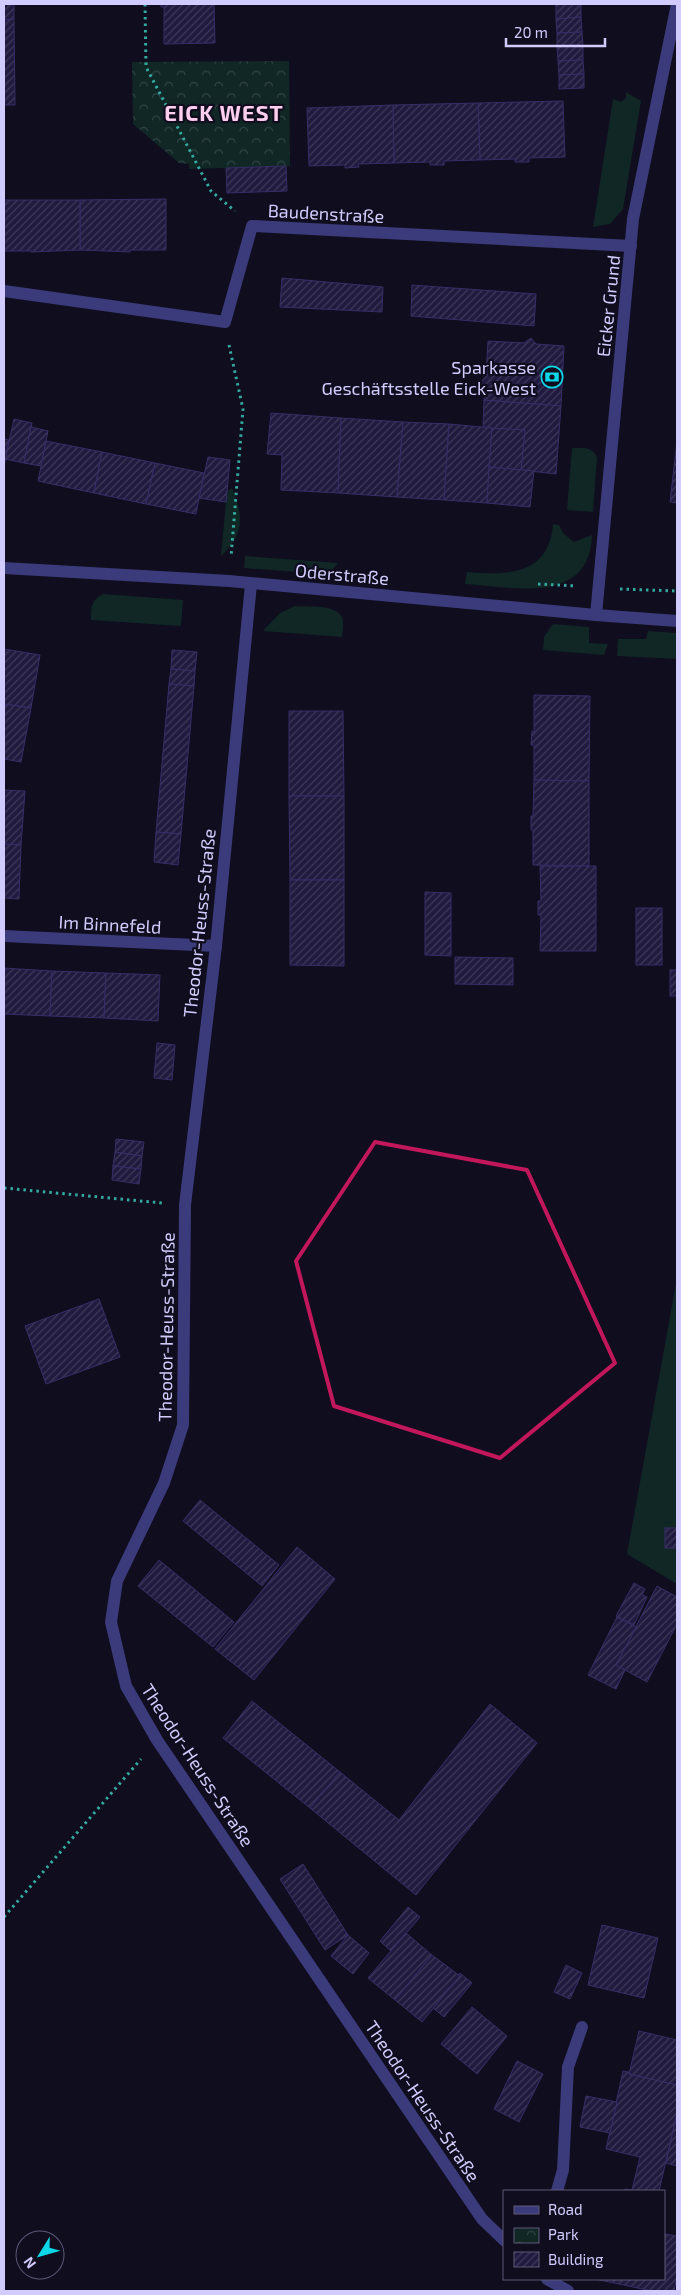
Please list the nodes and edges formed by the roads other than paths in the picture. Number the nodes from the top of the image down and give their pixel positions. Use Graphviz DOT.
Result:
graph roads {
  1 [pos="677,4"];
  2 [pos="631,246"];
  3 [pos="4,291"];
  4 [pos="4,568"];
  5 [pos="251,584"];
  6 [pos="596,615"];
  7 [pos="677,621"];
  8 [pos="4,936"];
  9 [pos="216,946"];
  10 [pos="582,2027"];
  11 [pos="557,2190"];
  12 [pos="503,2239"];
  13 [pos="549,2280"];
  14 [pos="568,2291"];
  1 -- 2 [label="street, Eicker Grund"];
  2 -- 3 [label="street, Baudenstraße"];
  2 -- 6 [label="street, Eicker Grund"];
  4 -- 5 [label="street, Oderstraße"];
  5 -- 6 [label="street, Oderstraße"];
  5 -- 9 [label="street, Theodor-Heuss-Straße"];
  6 -- 7 [label="street, Oderstraße"];
  8 -- 9 [label="street, Im Binnefeld"];
  9 -- 12 [label="street, Theodor-Heuss-Straße"];
  10 -- 11 [label="street"];
  13 -- 14 [label="street"];
}
